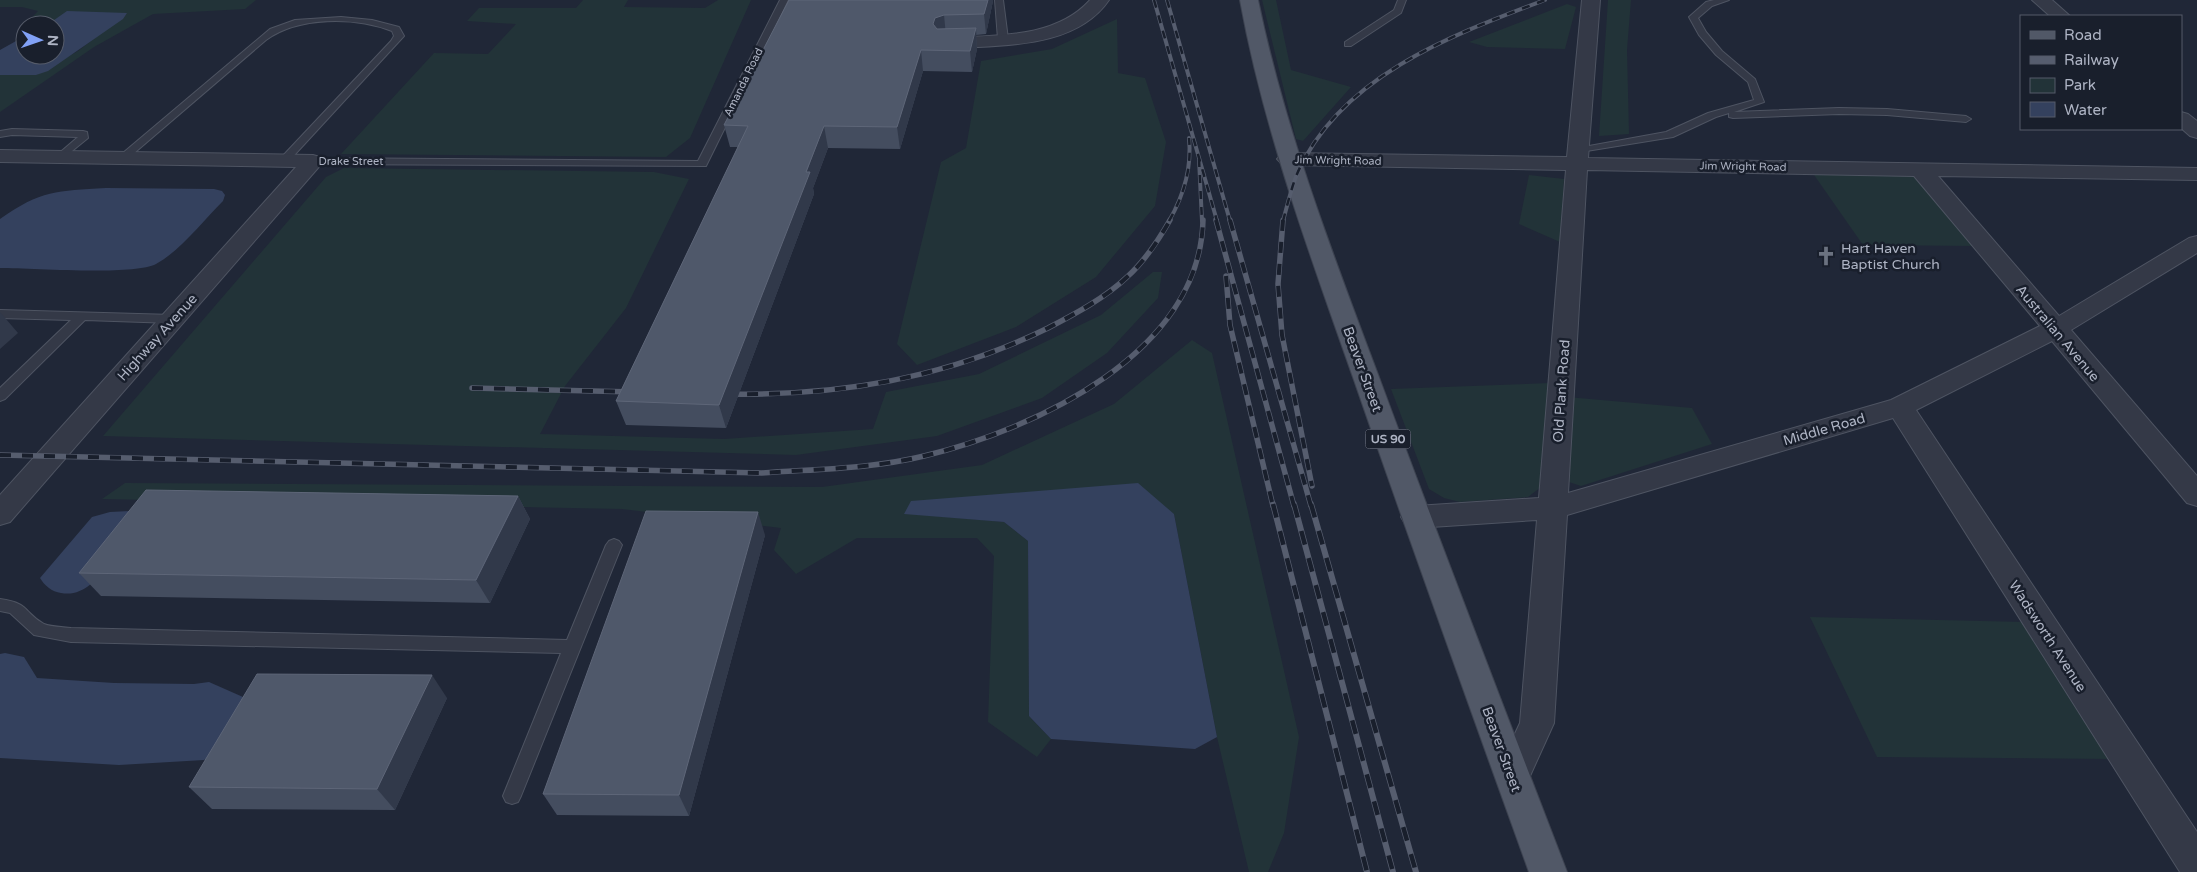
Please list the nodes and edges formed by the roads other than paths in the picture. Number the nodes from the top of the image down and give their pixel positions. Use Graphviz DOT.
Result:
graph roads {
  1 [pos="784,0"];
  2 [pos="999,0"];
  3 [pos="1100,0"];
  4 [pos="1249,0"];
  5 [pos="1402,0"];
  6 [pos="1592,0"];
  7 [pos="1724,0"];
  8 [pos="2041,0"];
  9 [pos="2059,15"];
  10 [pos="1003,39"];
  11 [pos="946,44"];
  12 [pos="1348,44"];
  13 [pos="1712,115"];
  14 [pos="1966,119"];
  15 [pos="2182,119"];
  16 [pos="2197,132"];
  17 [pos="0,134"];
  18 [pos="0,156"];
  19 [pos="61,157"];
  20 [pos="1577,157"];
  21 [pos="122,158"];
  22 [pos="1288,159"];
  23 [pos="283,160"];
  24 [pos="313,161"];
  25 [pos="702,164"];
  26 [pos="1920,169"];
  27 [pos="2197,174"];
  28 [pos="2197,243"];
  29 [pos="0,314"];
  30 [pos="81,316"];
  31 [pos="173,319"];
  32 [pos="2055,330"];
  33 [pos="0,396"];
  34 [pos="1900,407"];
  35 [pos="2197,495"];
  36 [pos="1552,508"];
  37 [pos="0,514"];
  38 [pos="1416,517"];
  39 [pos="614,545"];
  40 [pos="0,605"];
  41 [pos="572,647"];
  42 [pos="1513,776"];
  43 [pos="512,796"];
  44 [pos="2197,865"];
  45 [pos="1548,872"];
  1 -- 25 [label="lane, Amanda Road"];
  2 -- 10 [label="lane"];
  3 -- 10 [label="street"];
  4 -- 22 [label="main road, Beaver Street / US 90"];
  5 -- 12 [label="lane"];
  6 -- 20 [label="street, Old Plank Road"];
  7 -- 13 [label="lane"];
  8 -- 9 [label="street"];
  10 -- 11 [label="street"];
  13 -- 14 [label="lane"];
  13 -- 20 [label="lane"];
  15 -- 16 [label="street"];
  17 -- 19 [label="lane"];
  18 -- 19 [label="street, Drake Street"];
  19 -- 21 [label="street, Drake Street"];
  20 -- 22 [label="street, Jim Wright Road"];
  20 -- 26 [label="street, Jim Wright Road"];
  20 -- 36 [label="street, Old Plank Road"];
  21 -- 23 [label="street, Drake Street"];
  21 -- 23 [label="lane"];
  22 -- 38 [label="main road, Beaver Street / US 90"];
  23 -- 24 [label="street, Drake Street"];
  24 -- 25 [label="lane, Drake Street"];
  24 -- 31 [label="street, Highway Avenue"];
  26 -- 27 [label="street, Jim Wright Road"];
  26 -- 32 [label="street, Australian Avenue"];
  28 -- 32 [label="street, Middle Road"];
  29 -- 30 [label="lane"];
  30 -- 31 [label="lane"];
  30 -- 33 [label="lane"];
  31 -- 37 [label="street, Highway Avenue"];
  32 -- 34 [label="street, Middle Road"];
  32 -- 35 [label="street, Australian Avenue"];
  34 -- 36 [label="street, Middle Road"];
  34 -- 44 [label="street, Wadsworth Avenue"];
  36 -- 38 [label="street, Middle Road"];
  36 -- 42 [label="street, Old Plank Road"];
  38 -- 42 [label="main road, Beaver Street / US 90"];
  39 -- 41 [label="lane"];
  40 -- 41 [label="lane"];
  41 -- 43 [label="lane"];
  42 -- 45 [label="main road, Beaver Street / US 90"];
}
